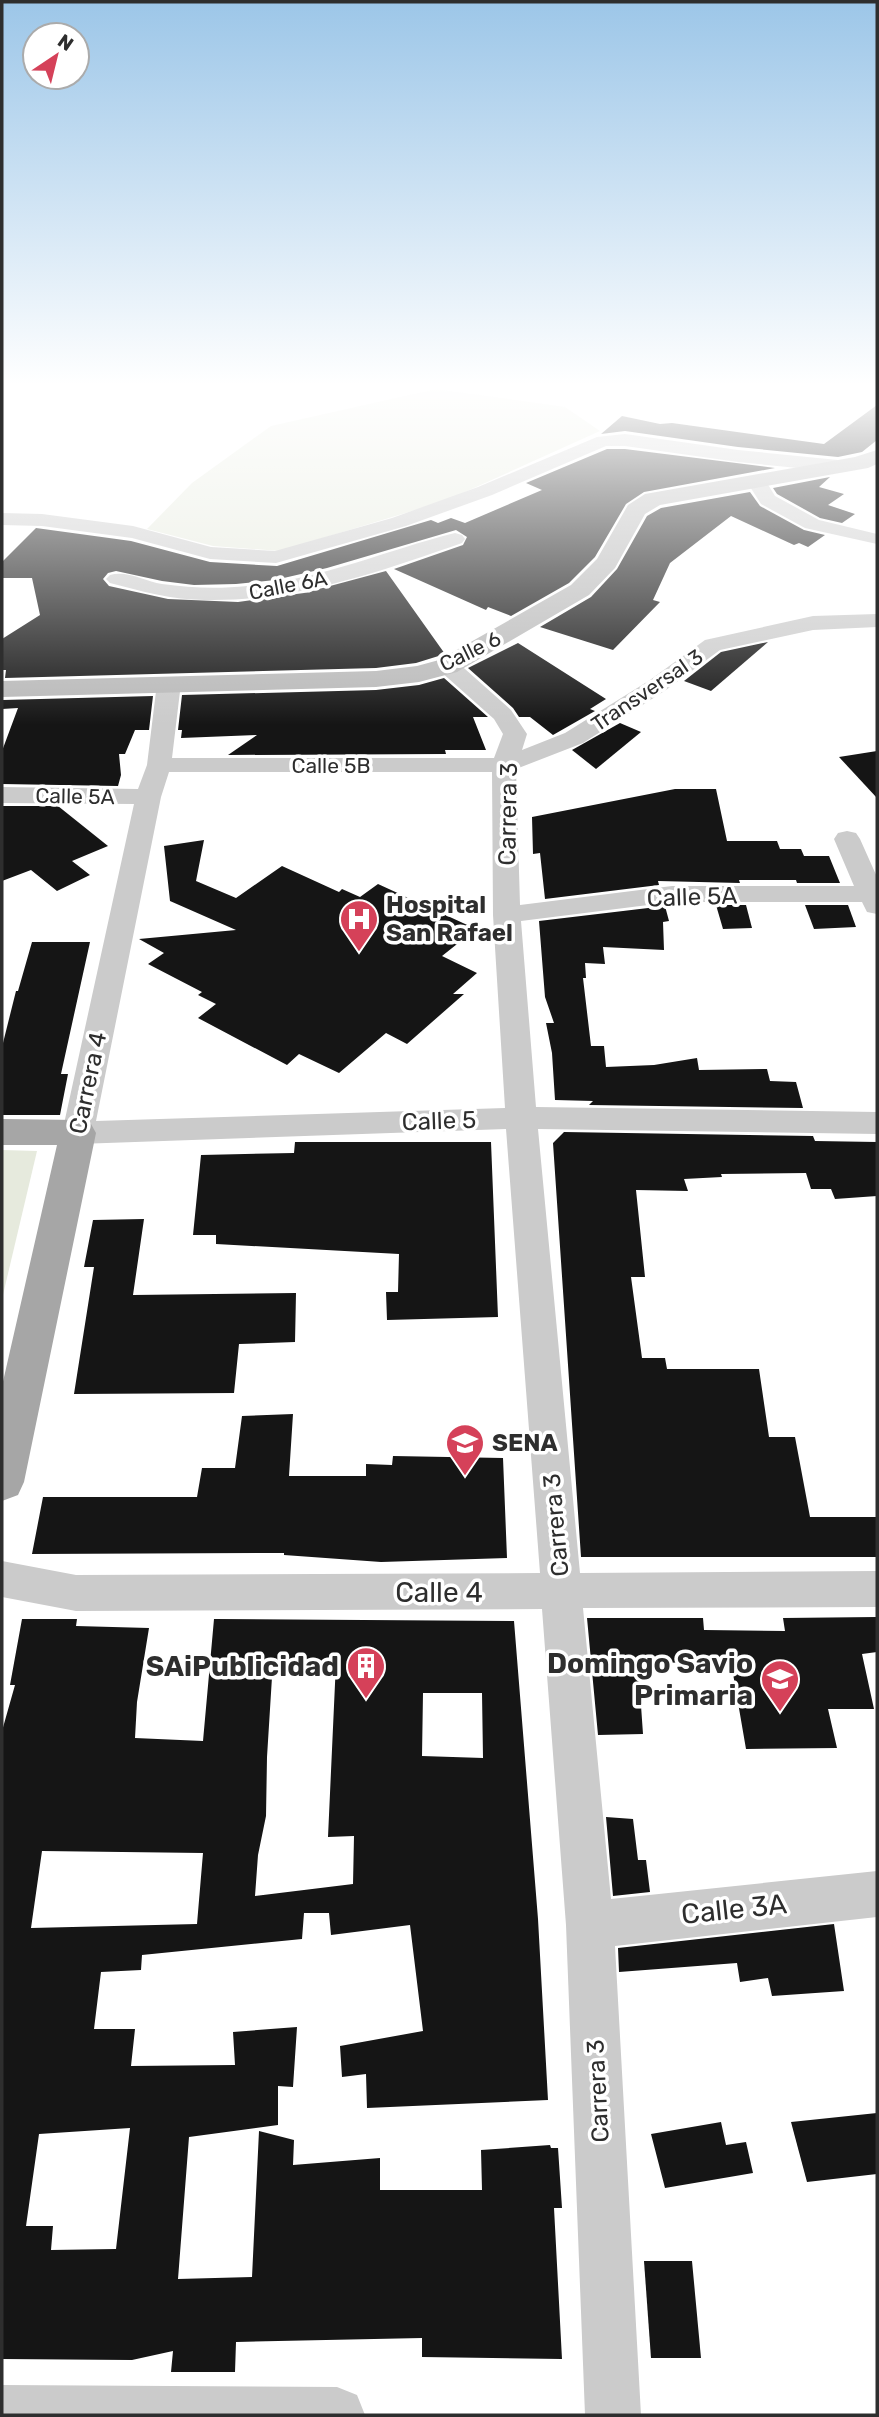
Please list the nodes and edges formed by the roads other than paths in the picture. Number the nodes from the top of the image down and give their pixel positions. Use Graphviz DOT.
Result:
graph roads {
  1 [pos="461,500"];
  2 [pos="652,500"];
  3 [pos="768,500"];
  4 [pos="2,519"];
  5 [pos="455,539"];
  6 [pos="874,539"];
  7 [pos="276,557"];
  8 [pos="117,579"];
  9 [pos="276,591"];
  10 [pos="877,620"];
  11 [pos="448,666"];
  12 [pos="169,683"];
  13 [pos="2,689"];
  14 [pos="159,765"];
  15 [pos="504,765"];
  16 [pos="2,795"];
  17 [pos="148,797"];
  18 [pos="847,839"];
  19 [pos="876,898"];
  20 [pos="508,915"];
  21 [pos="521,1118"];
  22 [pos="877,1123"];
  23 [pos="2,1132"];
  24 [pos="78,1133"];
  25 [pos="2,1482"];
  26 [pos="2,1579"];
  27 [pos="877,1589"];
  28 [pos="561,1592"];
  29 [pos="877,1894"];
  30 [pos="590,1925"];
  31 [pos="2,2413"];
  32 [pos="337,2415"];
  33 [pos="613,2415"];
  1 -- 7 [label="street, Calle 6A"];
  2 -- 11 [label="main road, Calle 6"];
  3 -- 6 [label="street"];
  4 -- 7 [label="street, Calle 6A"];
  5 -- 9 [label="street, Calle 6A"];
  7 -- 9 [label="street"];
  8 -- 9 [label="street, Calle 6A"];
  10 -- 15 [label="street, Transversal 3"];
  11 -- 12 [label="main road, Calle 6"];
  11 -- 15 [label="street, Carrera 3"];
  12 -- 13 [label="main road, Calle 6"];
  12 -- 14 [label="street, Carrera 4"];
  14 -- 15 [label="street, Calle 5B"];
  14 -- 17 [label="street, Carrera 4"];
  15 -- 20 [label="street, Carrera 3"];
  16 -- 17 [label="street, Calle 5A"];
  17 -- 24 [label="street, Carrera 4"];
  18 -- 19 [label="street"];
  19 -- 20 [label="street, Calle 5A"];
  20 -- 21 [label="street, Carrera 3"];
  21 -- 22 [label="street, Calle 5"];
  21 -- 24 [label="street, Calle 5"];
  21 -- 28 [label="street, Carrera 3"];
  23 -- 24 [label="main road, Calle 5"];
  24 -- 25 [label="main road, Carrera 4"];
  26 -- 28 [label="street, Calle 4"];
  27 -- 28 [label="street, Calle 4"];
  28 -- 30 [label="street, Carrera 3"];
  29 -- 30 [label="street, Calle 3A"];
  30 -- 33 [label="street, Carrera 3"];
  31 -- 32 [label="street"];
}
